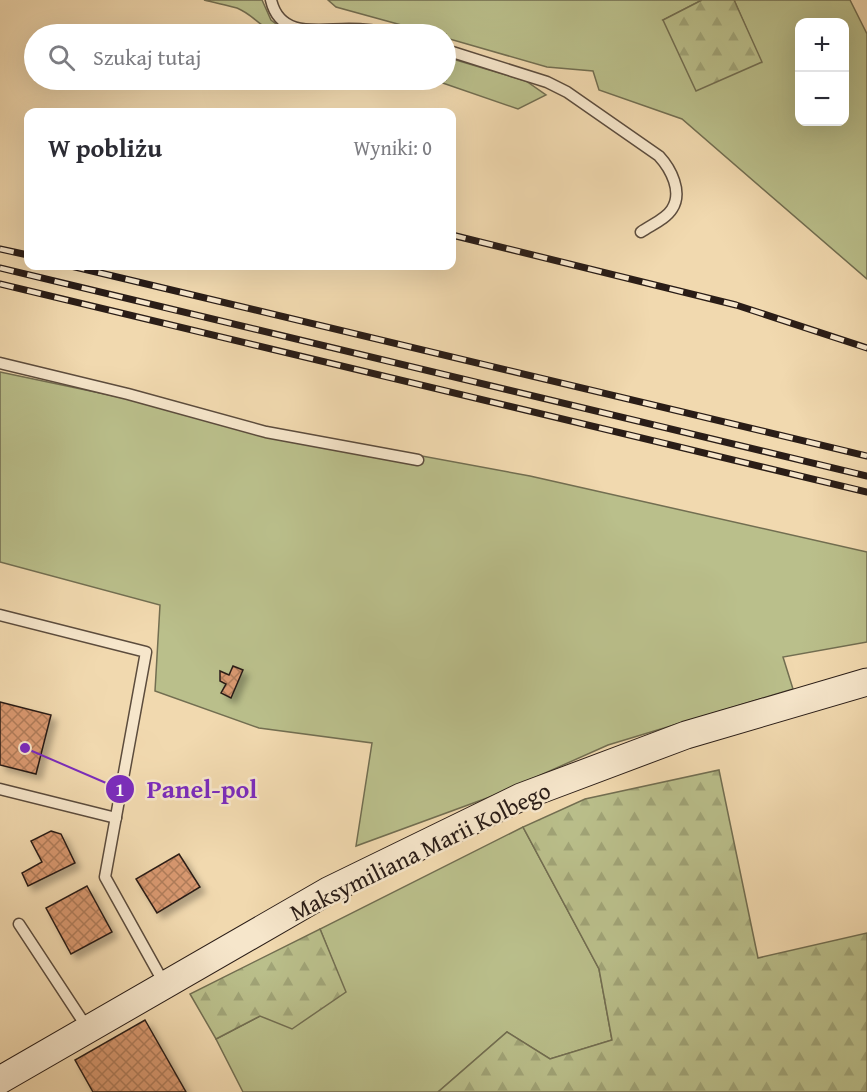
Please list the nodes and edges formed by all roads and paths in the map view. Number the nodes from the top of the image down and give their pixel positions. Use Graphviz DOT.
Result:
graph roads {
  1 [pos="270,0"];
  2 [pos="288,24"];
  3 [pos="456,53"];
  4 [pos="641,232"];
  5 [pos="0,363"];
  6 [pos="418,460"];
  7 [pos="0,615"];
  8 [pos="867,682"];
  9 [pos="0,789"];
  10 [pos="116,818"];
  11 [pos="19,924"];
  12 [pos="165,985"];
  13 [pos="88,1029"];
  14 [pos="0,1080"];
  1 -- 2 [label="lane"];
  3 -- 4 [label="lane"];
  5 -- 6 [label="lane"];
  7 -- 10 [label="lane"];
  8 -- 12 [label="street, Maksymiliana Marii Kolbego"];
  9 -- 10 [label="lane"];
  10 -- 12 [label="lane"];
  11 -- 13 [label="lane"];
  12 -- 13 [label="street, Maksymiliana Marii Kolbego"];
  13 -- 14 [label="street, Maksymiliana Marii Kolbego"];
}
